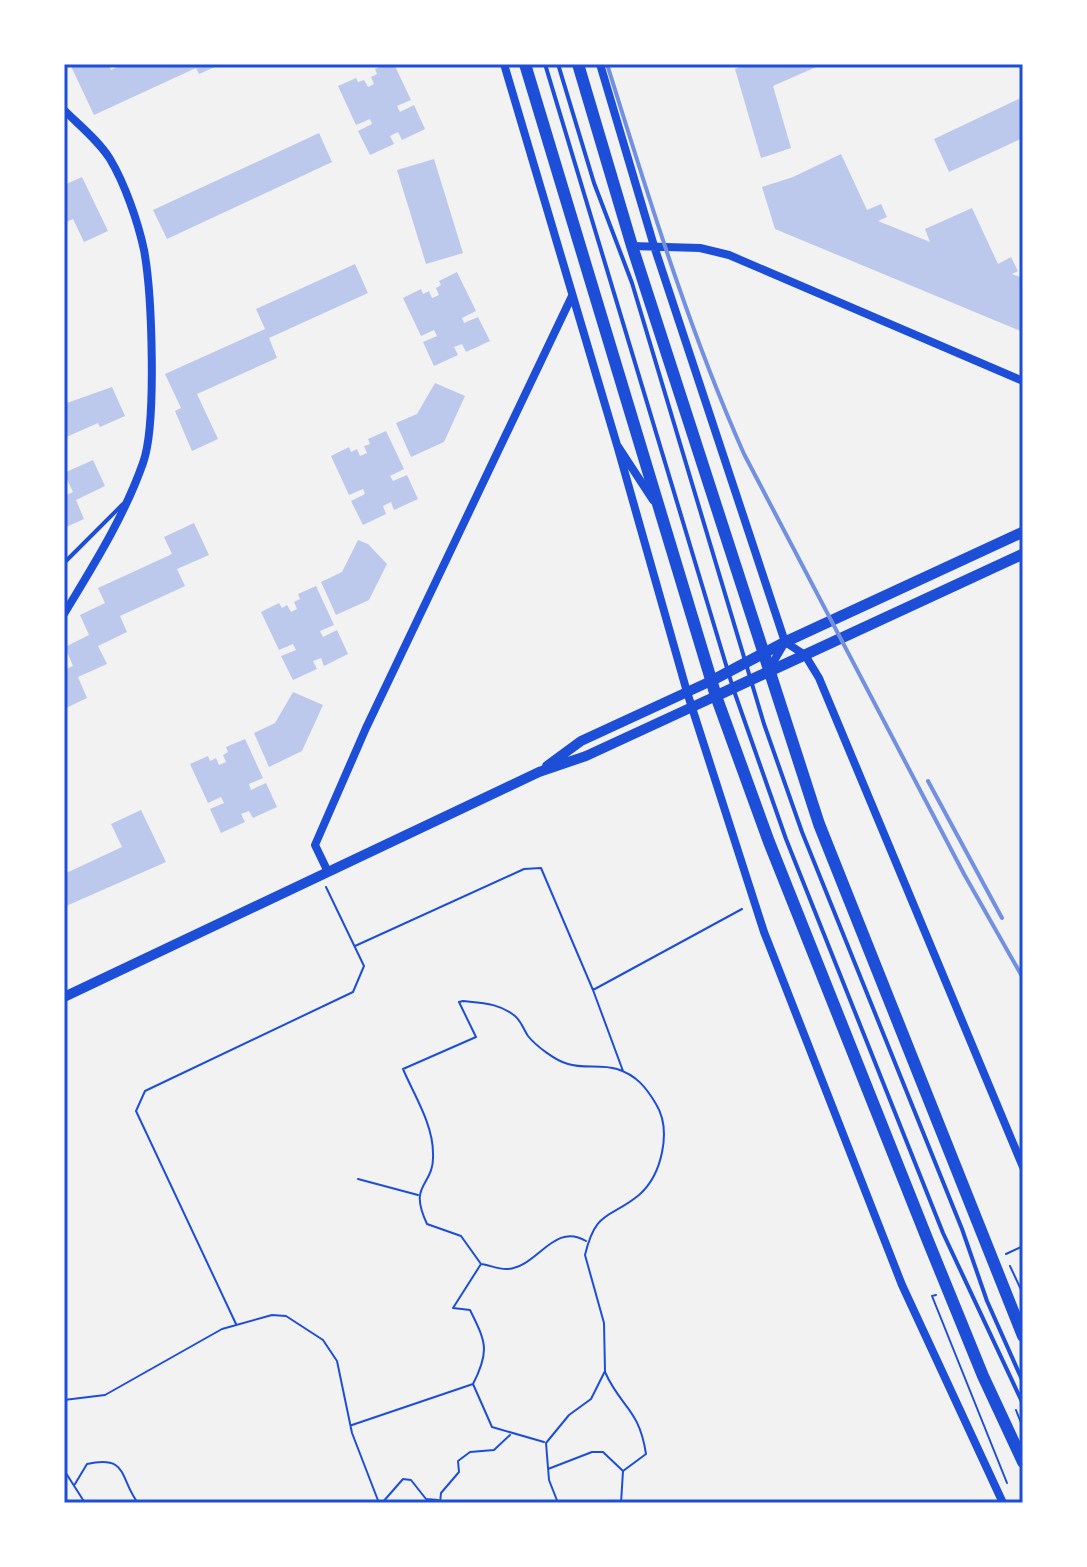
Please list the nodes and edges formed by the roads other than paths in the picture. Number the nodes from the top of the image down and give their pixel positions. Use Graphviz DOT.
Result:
graph roads {
  1 [pos="504,64"];
  2 [pos="525,64"];
  3 [pos="545,64"];
  4 [pos="558,64"];
  5 [pos="578,64"];
  6 [pos="600,64"];
  7 [pos="64,110"];
  8 [pos="632,246"];
  9 [pos="654,246"];
  10 [pos="572,296"];
  11 [pos="1023,381"];
  12 [pos="617,445"];
  13 [pos="124,502"];
  14 [pos="661,513"];
  15 [pos="1023,532"];
  16 [pos="1023,554"];
  17 [pos="64,563"];
  18 [pos="64,614"];
  19 [pos="785,642"];
  20 [pos="762,654"];
  21 [pos="805,655"];
  22 [pos="746,663"];
  23 [pos="729,672"];
  24 [pos="768,672"];
  25 [pos="751,680"];
  26 [pos="711,681"];
  27 [pos="733,688"];
  28 [pos="687,692"];
  29 [pos="716,696"];
  30 [pos="691,707"];
  31 [pos="539,772"];
  32 [pos="324,874"];
  33 [pos="64,997"];
  34 [pos="1023,1167"];
  35 [pos="1023,1336"];
  36 [pos="1023,1382"];
  37 [pos="1023,1404"];
  38 [pos="1023,1462"];
  39 [pos="1003,1503"];
  1 -- 10 [label="street"];
  2 -- 14 [label="main road"];
  3 -- 23 [label="lane"];
  4 -- 22 [label="lane"];
  5 -- 8 [label="main road"];
  6 -- 9 [label="street"];
  7 -- 13 [label="street"];
  8 -- 9 [label="street"];
  8 -- 20 [label="main road"];
  9 -- 11 [label="street"];
  9 -- 19 [label="street"];
  10 -- 12 [label="street"];
  10 -- 32 [label="street"];
  12 -- 14 [label="street"];
  12 -- 28 [label="street"];
  13 -- 17 [label="lane"];
  13 -- 18 [label="street"];
  14 -- 26 [label="main road"];
  15 -- 19 [label="main road"];
  16 -- 21 [label="main road"];
  19 -- 20 [label="main road"];
  19 -- 21 [label="street"];
  19 -- 24 [label="street"];
  20 -- 22 [label="main road"];
  20 -- 24 [label="main road"];
  21 -- 24 [label="main road"];
  21 -- 34 [label="street"];
  22 -- 23 [label="main road"];
  22 -- 25 [label="lane"];
  23 -- 26 [label="main road"];
  23 -- 27 [label="lane"];
  24 -- 25 [label="main road"];
  24 -- 35 [label="main road"];
  25 -- 27 [label="main road"];
  25 -- 36 [label="lane"];
  26 -- 28 [label="street"];
  26 -- 29 [label="main road"];
  27 -- 29 [label="main road"];
  27 -- 37 [label="lane"];
  28 -- 30 [label="street"];
  28 -- 31 [label="street"];
  29 -- 30 [label="street"];
  29 -- 38 [label="main road"];
  30 -- 31 [label="street"];
  30 -- 39 [label="street"];
  31 -- 32 [label="street"];
  32 -- 33 [label="street"];
}
